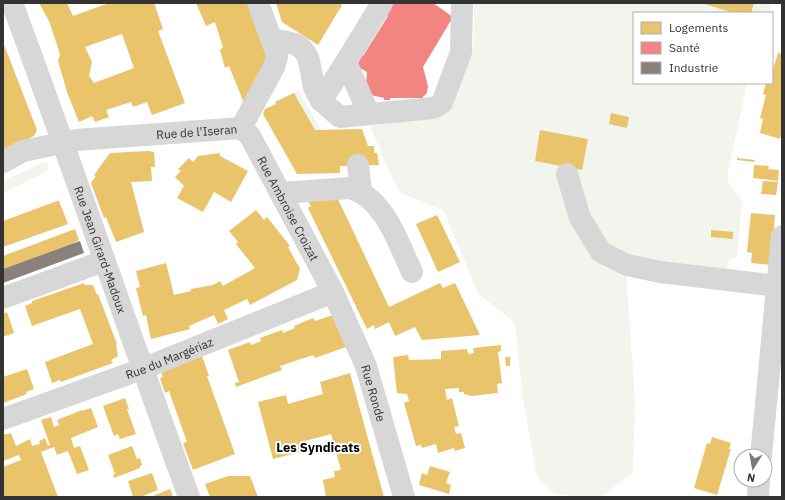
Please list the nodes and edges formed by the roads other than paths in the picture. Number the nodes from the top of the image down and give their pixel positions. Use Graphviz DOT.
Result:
graph roads {
  1 [pos="12,3"];
  2 [pos="258,3"];
  3 [pos="382,3"];
  4 [pos="462,3"];
  5 [pos="271,39"];
  6 [pos="346,62"];
  7 [pos="321,101"];
  8 [pos="369,114"];
  9 [pos="241,128"];
  10 [pos="64,142"];
  11 [pos="3,162"];
  12 [pos="358,165"];
  13 [pos="567,174"];
  14 [pos="361,191"];
  15 [pos="281,194"];
  16 [pos="782,236"];
  17 [pos="104,261"];
  18 [pos="781,264"];
  19 [pos="412,272"];
  20 [pos="778,286"];
  21 [pos="333,292"];
  22 [pos="3,298"];
  23 [pos="777,337"];
  24 [pos="142,369"];
  25 [pos="3,419"];
  26 [pos="762,448"];
  27 [pos="189,497"];
  28 [pos="404,497"];
  1 -- 10 [label="street, Rue Jean Girard-Madoux"];
  2 -- 5 [label="street, Rue de l'Iseran"];
  3 -- 6 [label="street"];
  4 -- 8 [label="street"];
  5 -- 7 [label="street"];
  5 -- 9 [label="street, Rue de l'Iseran"];
  6 -- 7 [label="street"];
  6 -- 8 [label="street"];
  7 -- 8 [label="street"];
  9 -- 10 [label="street, Rue de l'Iseran"];
  9 -- 15 [label="street, Rue Ambroise Croizat"];
  10 -- 11 [label="street, Rue de l'Iseran"];
  10 -- 17 [label="street, Rue Jean Girard-Madoux"];
  12 -- 14 [label="street"];
  13 -- 20 [label="street"];
  14 -- 15 [label="street"];
  14 -- 19 [label="street"];
  15 -- 21 [label="street, Rue Ambroise Croizat"];
  16 -- 18 [label="street"];
  17 -- 22 [label="street"];
  17 -- 24 [label="street, Rue Jean Girard-Madoux"];
  18 -- 20 [label="street"];
  20 -- 23 [label="street"];
  21 -- 24 [label="street, Rue du Margériaz"];
  21 -- 28 [label="street, Rue Ronde"];
  23 -- 26 [label="street"];
  24 -- 25 [label="street, Rue du Margériaz"];
  24 -- 27 [label="street, Rue Jean Girard-Madoux"];
}
